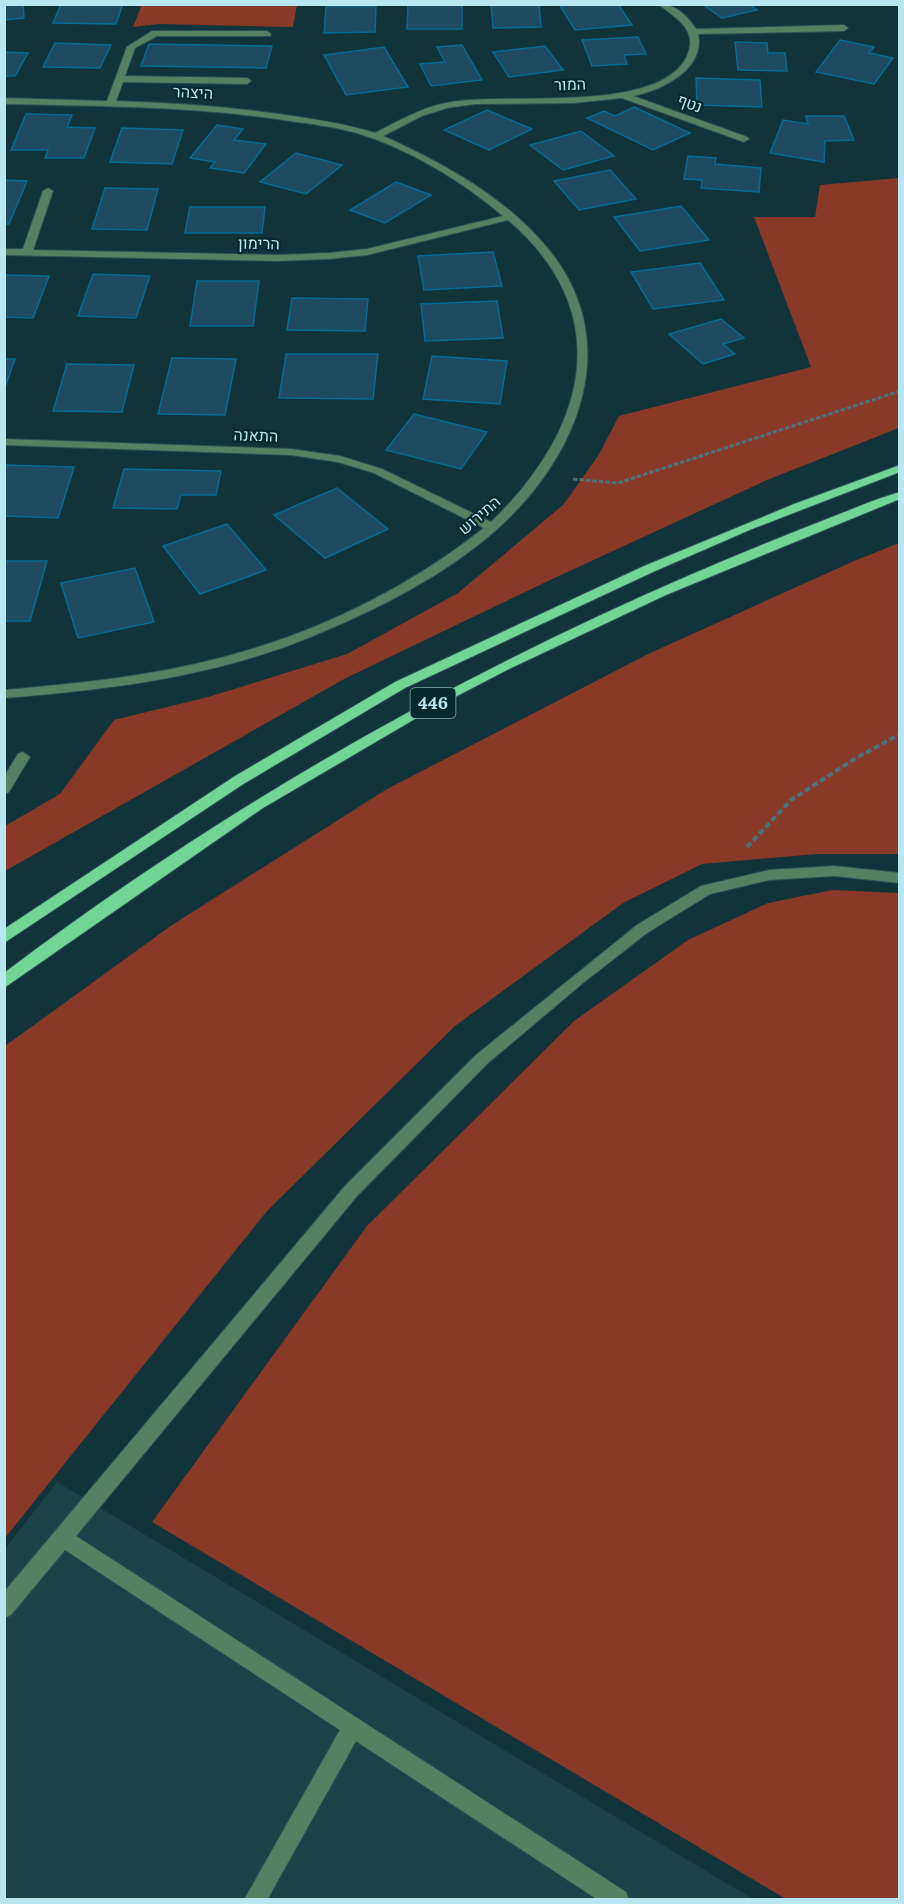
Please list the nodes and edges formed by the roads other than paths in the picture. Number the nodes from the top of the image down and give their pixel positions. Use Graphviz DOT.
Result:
graph roads {
  1 [pos="662,4"];
  2 [pos="844,28"];
  3 [pos="693,32"];
  4 [pos="267,34"];
  5 [pos="119,79"];
  6 [pos="247,81"];
  7 [pos="625,96"];
  8 [pos="4,101"];
  9 [pos="110,104"];
  10 [pos="377,136"];
  11 [pos="744,139"];
  12 [pos="48,191"];
  13 [pos="509,217"];
  14 [pos="4,252"];
  15 [pos="27,253"];
  16 [pos="4,442"];
  17 [pos="900,468"];
  18 [pos="900,495"];
  19 [pos="492,527"];
  20 [pos="4,694"];
  21 [pos="23,757"];
  22 [pos="4,789"];
  23 [pos="900,878"];
  24 [pos="4,937"];
  25 [pos="4,982"];
  26 [pos="63,1538"];
  27 [pos="4,1608"];
  28 [pos="353,1726"];
  29 [pos="255,1899"];
  30 [pos="618,1899"];
  1 -- 3 [label="street"];
  2 -- 3 [label="street"];
  3 -- 7 [label="street, המור"];
  4 -- 5 [label="street"];
  5 -- 6 [label="street"];
  5 -- 9 [label="street"];
  7 -- 10 [label="street, המור"];
  7 -- 11 [label="street, נטף"];
  8 -- 9 [label="street, היצהר"];
  9 -- 10 [label="street, היצהר"];
  10 -- 13 [label="street, התירוש"];
  12 -- 15 [label="street"];
  13 -- 15 [label="street, הרימון"];
  13 -- 19 [label="street, התירוש"];
  14 -- 15 [label="street, הרימון"];
  16 -- 19 [label="street, התאנה"];
  17 -- 24 [label="main road, 446"];
  18 -- 25 [label="main road, 446"];
  19 -- 20 [label="street, התירוש"];
  21 -- 22 [label="street"];
  23 -- 26 [label="street"];
  26 -- 27 [label="street"];
  26 -- 28 [label="street"];
  28 -- 29 [label="street"];
  28 -- 30 [label="street"];
}
